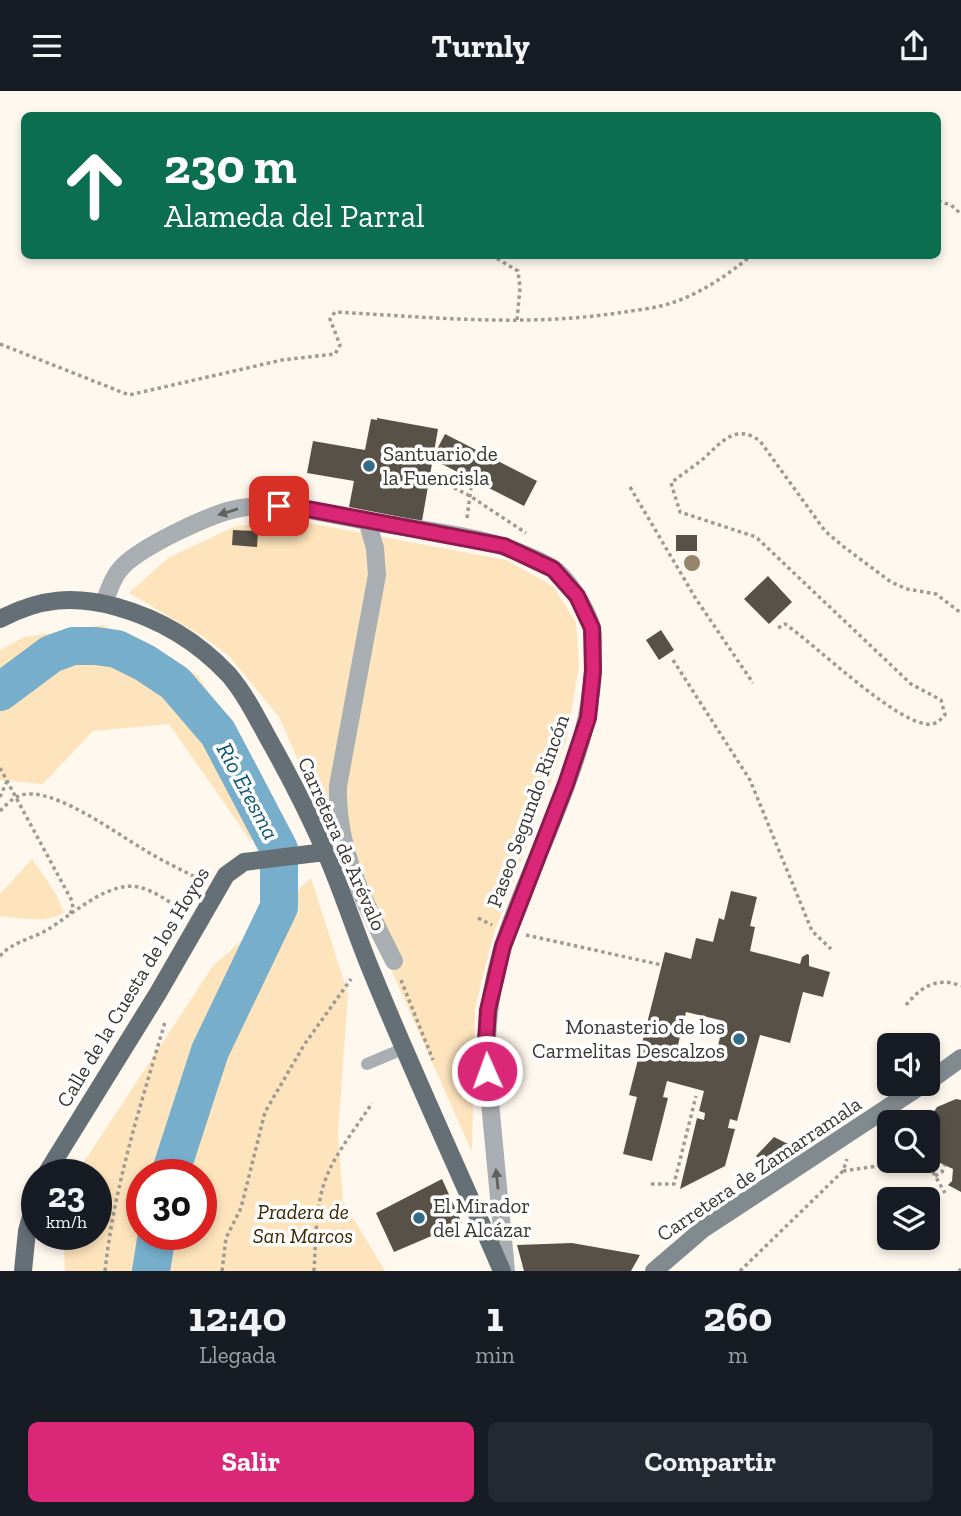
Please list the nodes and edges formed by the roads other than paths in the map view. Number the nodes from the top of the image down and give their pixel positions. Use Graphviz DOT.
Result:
graph roads {
  1 [pos="367,521"];
  2 [pos="104,603"];
  3 [pos="0,619"];
  4 [pos="325,852"];
  5 [pos="394,961"];
  6 [pos="405,1048"];
  7 [pos="961,1058"];
  8 [pos="367,1063"];
  9 [pos="940,1072"];
  10 [pos="905,1096"];
  11 [pos="55,1159"];
  12 [pos="25,1250"];
  13 [pos="23,1271"];
  14 [pos="504,1271"];
  15 [pos="654,1271"];
  1 -- 2 [label="street, Paseo Segundo Rincón, one-way"];
  1 -- 5 [label="street"];
  14 -- 1 [label="street, Paseo Segundo Rincón, one-way"];
  2 -- 3 [label="main road, Carretera de Arévalo"];
  2 -- 4 [label="main road, Carretera de Arévalo"];
  4 -- 6 [label="main road, Carretera de Arévalo"];
  4 -- 11 [label="main road, Calle de la Cuesta de los Hoyos"];
  6 -- 8 [label="lane"];
  6 -- 14 [label="main road, Carretera de Arévalo"];
  7 -- 9 [label="street, Carretera de Zamarramala"];
  10 -- 15 [label="street, Carretera de Zamarramala"];
  12 -- 13 [label="main road"];
}
